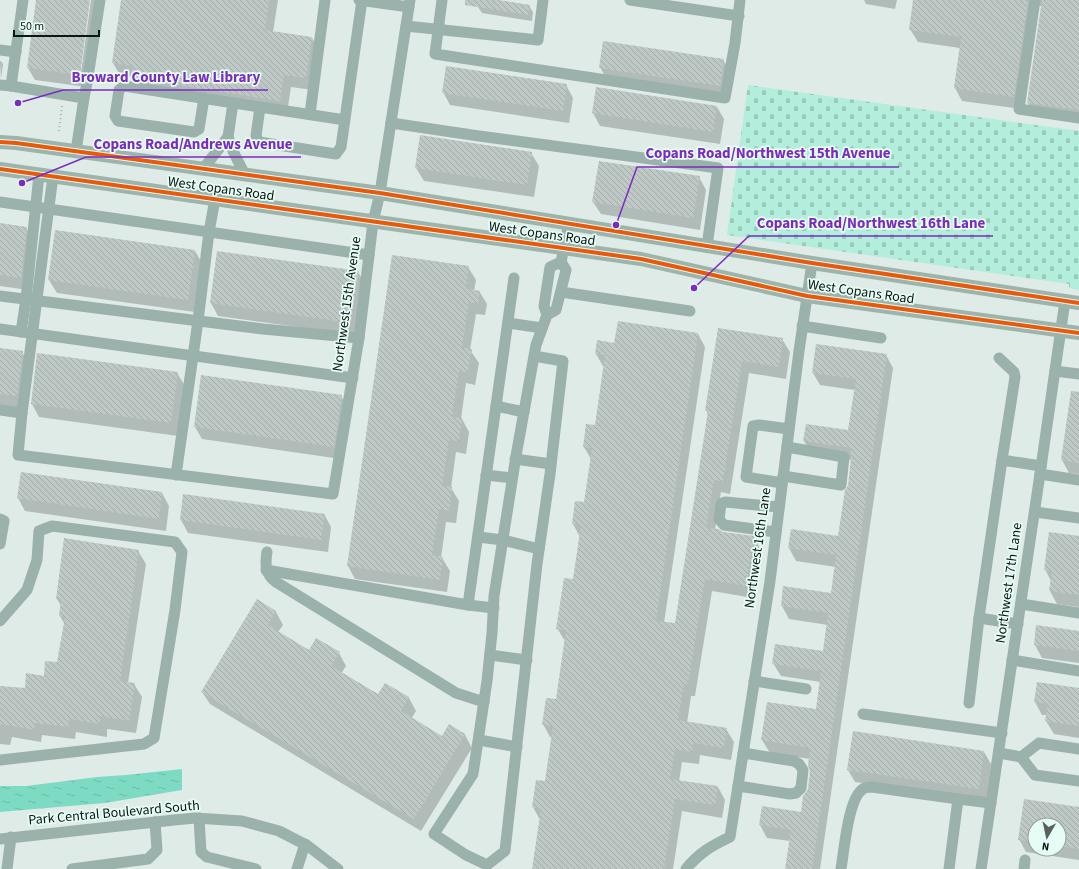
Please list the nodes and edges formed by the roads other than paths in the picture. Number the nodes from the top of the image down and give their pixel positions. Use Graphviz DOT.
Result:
graph roads {
  1 [pos="23,0"];
  2 [pos="100,0"];
  3 [pos="325,0"];
  4 [pos="359,0"];
  5 [pos="362,0"];
  6 [pos="442,0"];
  7 [pos="543,0"];
  8 [pos="630,0"];
  9 [pos="740,0"];
  10 [pos="1035,0"];
  11 [pos="410,4"];
  12 [pos="738,16"];
  13 [pos="406,26"];
  14 [pos="439,29"];
  15 [pos="0,50"];
  16 [pos="16,52"];
  17 [pos="6,86"];
  18 [pos="84,98"];
  19 [pos="204,98"];
  20 [pos="233,103"];
  21 [pos="260,107"];
  22 [pos="310,114"];
  23 [pos="1079,118"];
  24 [pos="345,120"];
  25 [pos="391,123"];
  26 [pos="228,137"];
  27 [pos="0,142"];
  28 [pos="76,151"];
  29 [pos="0,169"];
  30 [pos="203,169"];
  31 [pos="38,174"];
  32 [pos="245,174"];
  33 [pos="53,176"];
  34 [pos="380,193"];
  35 [pos="215,200"];
  36 [pos="0,202"];
  37 [pos="35,207"];
  38 [pos="48,208"];
  39 [pos="373,222"];
  40 [pos="569,224"];
  41 [pos="209,232"];
  42 [pos="707,246"];
  43 [pos="369,255"];
  44 [pos="563,255"];
  45 [pos="812,263"];
  46 [pos="514,278"];
  47 [pos="561,292"];
  48 [pos="0,296"];
  49 [pos="807,296"];
  50 [pos="26,299"];
  51 [pos="37,301"];
  52 [pos="1065,301"];
  53 [pos="1079,303"];
  54 [pos="690,311"];
  55 [pos="547,315"];
  56 [pos="198,321"];
  57 [pos="508,323"];
  58 [pos="802,326"];
  59 [pos="542,328"];
  60 [pos="0,329"];
  61 [pos="1061,330"];
  62 [pos="20,332"];
  63 [pos="1079,333"];
  64 [pos="33,334"];
  65 [pos="359,338"];
  66 [pos="881,338"];
  67 [pos="193,355"];
  68 [pos="534,356"];
  69 [pos="998,358"];
  70 [pos="1055,371"];
  71 [pos="1079,374"];
  72 [pos="352,378"];
  73 [pos="496,406"];
  74 [pos="0,410"];
  75 [pos="524,412"];
  76 [pos="22,413"];
  77 [pos="789,429"];
  78 [pos="787,448"];
  79 [pos="515,459"];
  80 [pos="1002,460"];
  81 [pos="551,464"];
  82 [pos="1041,470"];
  83 [pos="176,474"];
  84 [pos="486,475"];
  85 [pos="512,478"];
  86 [pos="783,480"];
  87 [pos="1079,480"];
  88 [pos="779,507"];
  89 [pos="1035,512"];
  90 [pos="1079,518"];
  91 [pos="0,519"];
  92 [pos="776,532"];
  93 [pos="478,537"];
  94 [pos="503,540"];
  95 [pos="0,544"];
  96 [pos="539,549"];
  97 [pos="266,552"];
  98 [pos="266,570"];
  99 [pos="1021,604"];
  100 [pos="468,605"];
  101 [pos="494,608"];
  102 [pos="1079,613"];
  103 [pos="979,618"];
  104 [pos="0,621"];
  105 [pos="1018,624"];
  106 [pos="490,655"];
  107 [pos="527,660"];
  108 [pos="1012,660"];
  109 [pos="1079,671"];
  110 [pos="754,682"];
  111 [pos="806,689"];
  112 [pos="484,702"];
  113 [pos="970,703"];
  114 [pos="863,714"];
  115 [pos="1002,733"];
  116 [pos="479,740"];
  117 [pos="517,747"];
  118 [pos="1079,749"];
  119 [pos="743,753"];
  120 [pos="999,754"];
  121 [pos="1021,757"];
  122 [pos="0,760"];
  123 [pos="1079,781"];
  124 [pos="738,786"];
  125 [pos="958,799"];
  126 [pos="991,803"];
  127 [pos="199,818"];
  128 [pos="155,822"];
  129 [pos="6,838"];
  130 [pos="305,844"];
  131 [pos="7,869"];
  132 [pos="72,869"];
  133 [pos="256,869"];
  134 [pos="296,869"];
  135 [pos="338,869"];
  136 [pos="686,869"];
  137 [pos="841,869"];
  138 [pos="949,869"];
  139 [pos="981,869"];
  1 -- 16 [label="street"];
  2 -- 18 [label="street"];
  3 -- 22 [label="street"];
  4 -- 5 [label="street"];
  5 -- 11 [label="street"];
  5 -- 24 [label="street"];
  6 -- 14 [label="street"];
  7 -- 14 [label="street"];
  8 -- 12 [label="street"];
  9 -- 12 [label="street"];
  10 -- 23 [label="street"];
  11 -- 13 [label="street, Northwest 15th Avenue"];
  12 -- 14 [label="street"];
  13 -- 14 [label="street"];
  13 -- 25 [label="street, Northwest 15th Avenue"];
  15 -- 16 [label="street"];
  16 -- 17 [label="street"];
  17 -- 18 [label="street"];
  18 -- 28 [label="street"];
  19 -- 19 [label="street"];
  19 -- 20 [label="street"];
  20 -- 21 [label="street"];
  20 -- 26 [label="street"];
  21 -- 22 [label="street"];
  21 -- 24 [label="street"];
  22 -- 24 [label="street"];
  25 -- 34 [label="street, Northwest 15th Avenue"];
  25 -- 42 [label="street"];
  26 -- 30 [label="street"];
  26 -- 32 [label="street"];
  27 -- 28 [label="main road, West Copans Road"];
  28 -- 30 [label="main road, West Copans Road"];
  29 -- 31 [label="main road, West Copans Road"];
  30 -- 32 [label="main road, West Copans Road"];
  31 -- 33 [label="main road, West Copans Road"];
  31 -- 37 [label="street"];
  32 -- 34 [label="main road, West Copans Road"];
  33 -- 35 [label="main road, West Copans Road"];
  33 -- 38 [label="street"];
  34 -- 39 [label="street, Northwest 15th Avenue"];
  34 -- 40 [label="main road, West Copans Road"];
  35 -- 39 [label="main road, West Copans Road"];
  35 -- 41 [label="street"];
  36 -- 37 [label="street"];
  37 -- 38 [label="street"];
  37 -- 50 [label="street"];
  38 -- 41 [label="street"];
  38 -- 51 [label="street"];
  39 -- 43 [label="street, Northwest 15th Avenue"];
  39 -- 44 [label="main road, West Copans Road"];
  40 -- 42 [label="main road, West Copans Road"];
  40 -- 44 [label="street"];
  41 -- 43 [label="street"];
  41 -- 56 [label="street"];
  42 -- 45 [label="main road, West Copans Road"];
  43 -- 65 [label="street, Northwest 15th Avenue"];
  44 -- 47 [label="street"];
  44 -- 49 [label="main road, West Copans Road"];
  44 -- 55 [label="street"];
  45 -- 49 [label="street, Northwest 16th Lane"];
  45 -- 52 [label="main road, West Copans Road"];
  46 -- 57 [label="street"];
  47 -- 54 [label="street"];
  47 -- 55 [label="street"];
  48 -- 50 [label="street"];
  49 -- 58 [label="street, Northwest 16th Lane"];
  49 -- 61 [label="main road, West Copans Road"];
  50 -- 51 [label="street"];
  50 -- 62 [label="street"];
  51 -- 56 [label="street"];
  51 -- 64 [label="street"];
  52 -- 53 [label="main road, West Copans Road"];
  52 -- 61 [label="street, Northwest 17th Lane"];
  55 -- 59 [label="street"];
  56 -- 65 [label="street"];
  56 -- 67 [label="street"];
  57 -- 59 [label="street"];
  57 -- 73 [label="street"];
  58 -- 66 [label="street"];
  58 -- 77 [label="street, Northwest 16th Lane"];
  59 -- 68 [label="street"];
  60 -- 62 [label="street"];
  61 -- 63 [label="main road, West Copans Road"];
  61 -- 70 [label="street, Northwest 17th Lane"];
  62 -- 64 [label="street"];
  64 -- 67 [label="street"];
  64 -- 76 [label="street"];
  65 -- 72 [label="street, Northwest 15th Avenue"];
  67 -- 72 [label="street"];
  67 -- 83 [label="street"];
  68 -- 75 [label="street"];
  68 -- 81 [label="street"];
  69 -- 80 [label="street"];
  70 -- 71 [label="street"];
  70 -- 82 [label="street, Northwest 17th Lane"];
  72 -- 83 [label="street, Northwest 15th Avenue"];
  73 -- 75 [label="street"];
  73 -- 84 [label="street"];
  74 -- 76 [label="street"];
  75 -- 79 [label="street"];
  76 -- 83 [label="street"];
  77 -- 78 [label="street, Northwest 16th Lane"];
  77 -- 86 [label="street"];
  78 -- 86 [label="street, Northwest 16th Lane"];
  78 -- 86 [label="street"];
  79 -- 81 [label="street"];
  79 -- 85 [label="street"];
  80 -- 82 [label="street"];
  80 -- 103 [label="street"];
  81 -- 96 [label="street"];
  82 -- 87 [label="street"];
  82 -- 89 [label="street, Northwest 17th Lane"];
  84 -- 85 [label="street"];
  84 -- 93 [label="street"];
  85 -- 94 [label="street"];
  86 -- 88 [label="street, Northwest 16th Lane"];
  88 -- 92 [label="street, Northwest 16th Lane"];
  88 -- 92 [label="street"];
  89 -- 90 [label="street"];
  89 -- 99 [label="street, Northwest 17th Lane"];
  91 -- 95 [label="street"];
  92 -- 110 [label="street, Northwest 16th Lane"];
  93 -- 94 [label="street"];
  93 -- 100 [label="street"];
  94 -- 96 [label="street"];
  94 -- 101 [label="street"];
  96 -- 107 [label="street"];
  97 -- 98 [label="street"];
  98 -- 100 [label="street"];
  98 -- 112 [label="street"];
  99 -- 102 [label="street"];
  99 -- 105 [label="street, Northwest 17th Lane"];
  100 -- 101 [label="street"];
  101 -- 106 [label="street"];
  103 -- 105 [label="street"];
  103 -- 113 [label="street"];
  104 -- 122 [label="street"];
  105 -- 108 [label="street, Northwest 17th Lane"];
  106 -- 107 [label="street"];
  106 -- 112 [label="street"];
  107 -- 117 [label="street"];
  108 -- 109 [label="street"];
  108 -- 115 [label="street, Northwest 17th Lane"];
  110 -- 111 [label="street"];
  110 -- 119 [label="street, Northwest 16th Lane"];
  112 -- 116 [label="street"];
  114 -- 115 [label="street"];
  115 -- 120 [label="street, Northwest 17th Lane"];
  116 -- 117 [label="street"];
  116 -- 117 [label="street"];
  118 -- 121 [label="street"];
  119 -- 124 [label="street, Northwest 16th Lane"];
  119 -- 124 [label="street"];
  120 -- 121 [label="street"];
  120 -- 126 [label="street, Northwest 17th Lane"];
  121 -- 123 [label="street"];
  124 -- 136 [label="street, Northwest 16th Lane"];
  125 -- 126 [label="street"];
  125 -- 137 [label="street"];
  125 -- 138 [label="street"];
  126 -- 139 [label="street, Northwest 17th Lane"];
  127 -- 128 [label="street, Park Central Boulevard South"];
  127 -- 130 [label="street, Park Central Boulevard South"];
  127 -- 133 [label="street"];
  128 -- 129 [label="street, Park Central Boulevard South"];
  128 -- 132 [label="street"];
  129 -- 131 [label="street"];
  130 -- 134 [label="street"];
  130 -- 135 [label="street, Park Central Boulevard South"];
}
